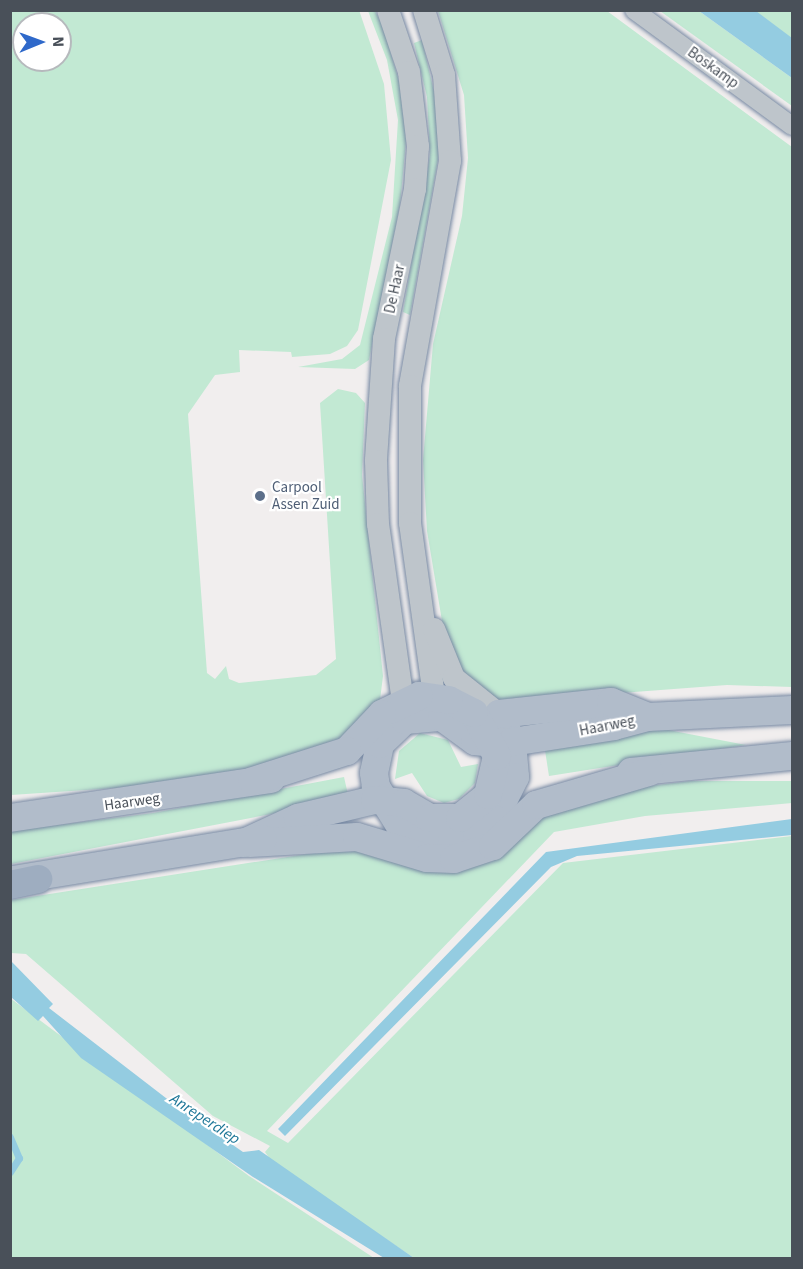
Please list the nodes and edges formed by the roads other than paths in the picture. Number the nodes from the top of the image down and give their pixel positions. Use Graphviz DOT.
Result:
graph roads {
  1 [pos="388,10"];
  2 [pos="424,10"];
  3 [pos="634,10"];
  4 [pos="792,126"];
  5 [pos="417,567"];
  6 [pos="407,707"];
  7 [pos="792,710"];
  8 [pos="499,731"];
  9 [pos="792,756"];
  10 [pos="375,758"];
  11 [pos="649,772"];
  12 [pos="253,781"];
  13 [pos="511,795"];
  14 [pos="387,807"];
  15 [pos="10,818"];
  16 [pos="244,843"];
  17 [pos="24,880"];
  18 [pos="10,885"];
  1 -- 6 [label="street, De Haar"];
  2 -- 5 [label="street"];
  3 -- 4 [label="street, Boskamp"];
  5 -- 6 [label="street"];
  5 -- 8 [label="street"];
  6 -- 8 [label="main road"];
  6 -- 8 [label="main road"];
  6 -- 10 [label="main road"];
  6 -- 12 [label="main road, Haarweg"];
  7 -- 8 [label="main road, Haarweg"];
  8 -- 13 [label="main road"];
  8 -- 14 [label="main road"];
  9 -- 11 [label="main road"];
  10 -- 12 [label="main road, Haarweg"];
  10 -- 14 [label="main road"];
  11 -- 13 [label="main road"];
  11 -- 16 [label="main road"];
  12 -- 15 [label="main road, Haarweg"];
  13 -- 14 [label="main road"];
  14 -- 16 [label="main road"];
  16 -- 17 [label="main road"];
  17 -- 18 [label="highway"];
}
